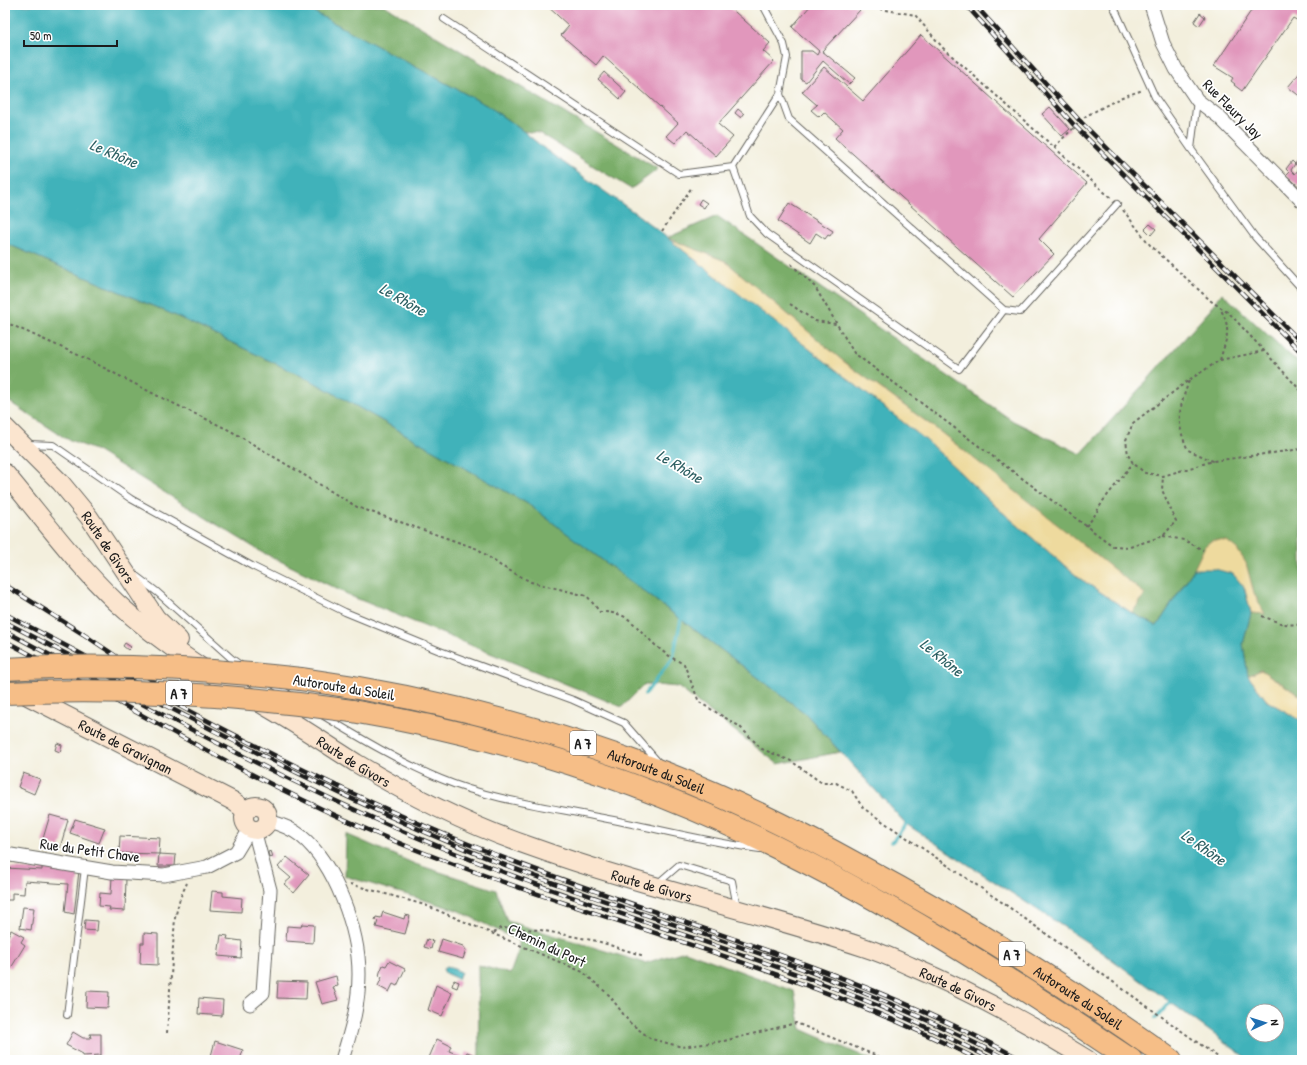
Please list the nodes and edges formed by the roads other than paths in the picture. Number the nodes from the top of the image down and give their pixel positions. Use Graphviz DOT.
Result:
graph roads {
  1 [pos="763,5"];
  2 [pos="1114,5"];
  3 [pos="1151,5"];
  4 [pos="444,19"];
  5 [pos="780,94"];
  6 [pos="1197,100"];
  7 [pos="1191,149"];
  8 [pos="733,167"];
  9 [pos="1302,201"];
  10 [pos="1117,204"];
  11 [pos="1302,289"];
  12 [pos="1004,310"];
  13 [pos="5,427"];
  14 [pos="5,440"];
  15 [pos="24,444"];
  16 [pos="5,473"];
  17 [pos="61,483"];
  18 [pos="121,565"];
  19 [pos="136,587"];
  20 [pos="116,602"];
  21 [pos="5,669"];
  22 [pos="5,685"];
  23 [pos="228,685"];
  24 [pos="5,693"];
  25 [pos="666,773"];
  26 [pos="257,827"];
  27 [pos="789,853"];
  28 [pos="5,854"];
  29 [pos="85,868"];
  30 [pos="655,886"];
  31 [pos="738,909"];
  32 [pos="250,1004"];
  33 [pos="67,1015"];
  34 [pos="342,1060"];
  35 [pos="1088,1060"];
  36 [pos="1131,1060"];
  37 [pos="1171,1060"];
  1 -- 5 [label="lane"];
  2 -- 7 [label="lane"];
  3 -- 6 [label="street, Rue Fleury Jay"];
  4 -- 8 [label="lane"];
  5 -- 8 [label="lane"];
  5 -- 12 [label="lane"];
  6 -- 7 [label="lane"];
  6 -- 9 [label="street, Rue Fleury Jay"];
  7 -- 11 [label="lane"];
  8 -- 12 [label="lane"];
  10 -- 12 [label="lane"];
  13 -- 15 [label="main road, Route de Givors"];
  14 -- 17 [label="main road"];
  15 -- 17 [label="main road, Route de Givors"];
  15 -- 25 [label="lane"];
  16 -- 20 [label="main road, Route de Givors"];
  17 -- 18 [label="main road, Route de Givors"];
  18 -- 19 [label="main road, Route de Givors"];
  18 -- 27 [label="lane"];
  19 -- 20 [label="main road"];
  19 -- 23 [label="main road, Route de Givors"];
  20 -- 23 [label="main road, Route de Givors"];
  21 -- 25 [label="highway, Autoroute du Soleil / A 7, bridge"];
  22 -- 26 [label="main road, Route de Gravignan"];
  23 -- 30 [label="main road, Route de Givors"];
  24 -- 27 [label="highway, Autoroute du Soleil / A 7, bridge"];
  25 -- 37 [label="highway, Autoroute du Soleil / A 7"];
  26 -- 29 [label="street, Rue du Petit Chave"];
  26 -- 32 [label="street"];
  26 -- 34 [label="street"];
  27 -- 36 [label="highway, Autoroute du Soleil / A 7"];
  28 -- 29 [label="street, Rue du Petit Chave"];
  29 -- 33 [label="lane"];
  30 -- 31 [label="main road, Route de Givors"];
  30 -- 31 [label="lane"];
  31 -- 35 [label="main road, Route de Givors"];
}
